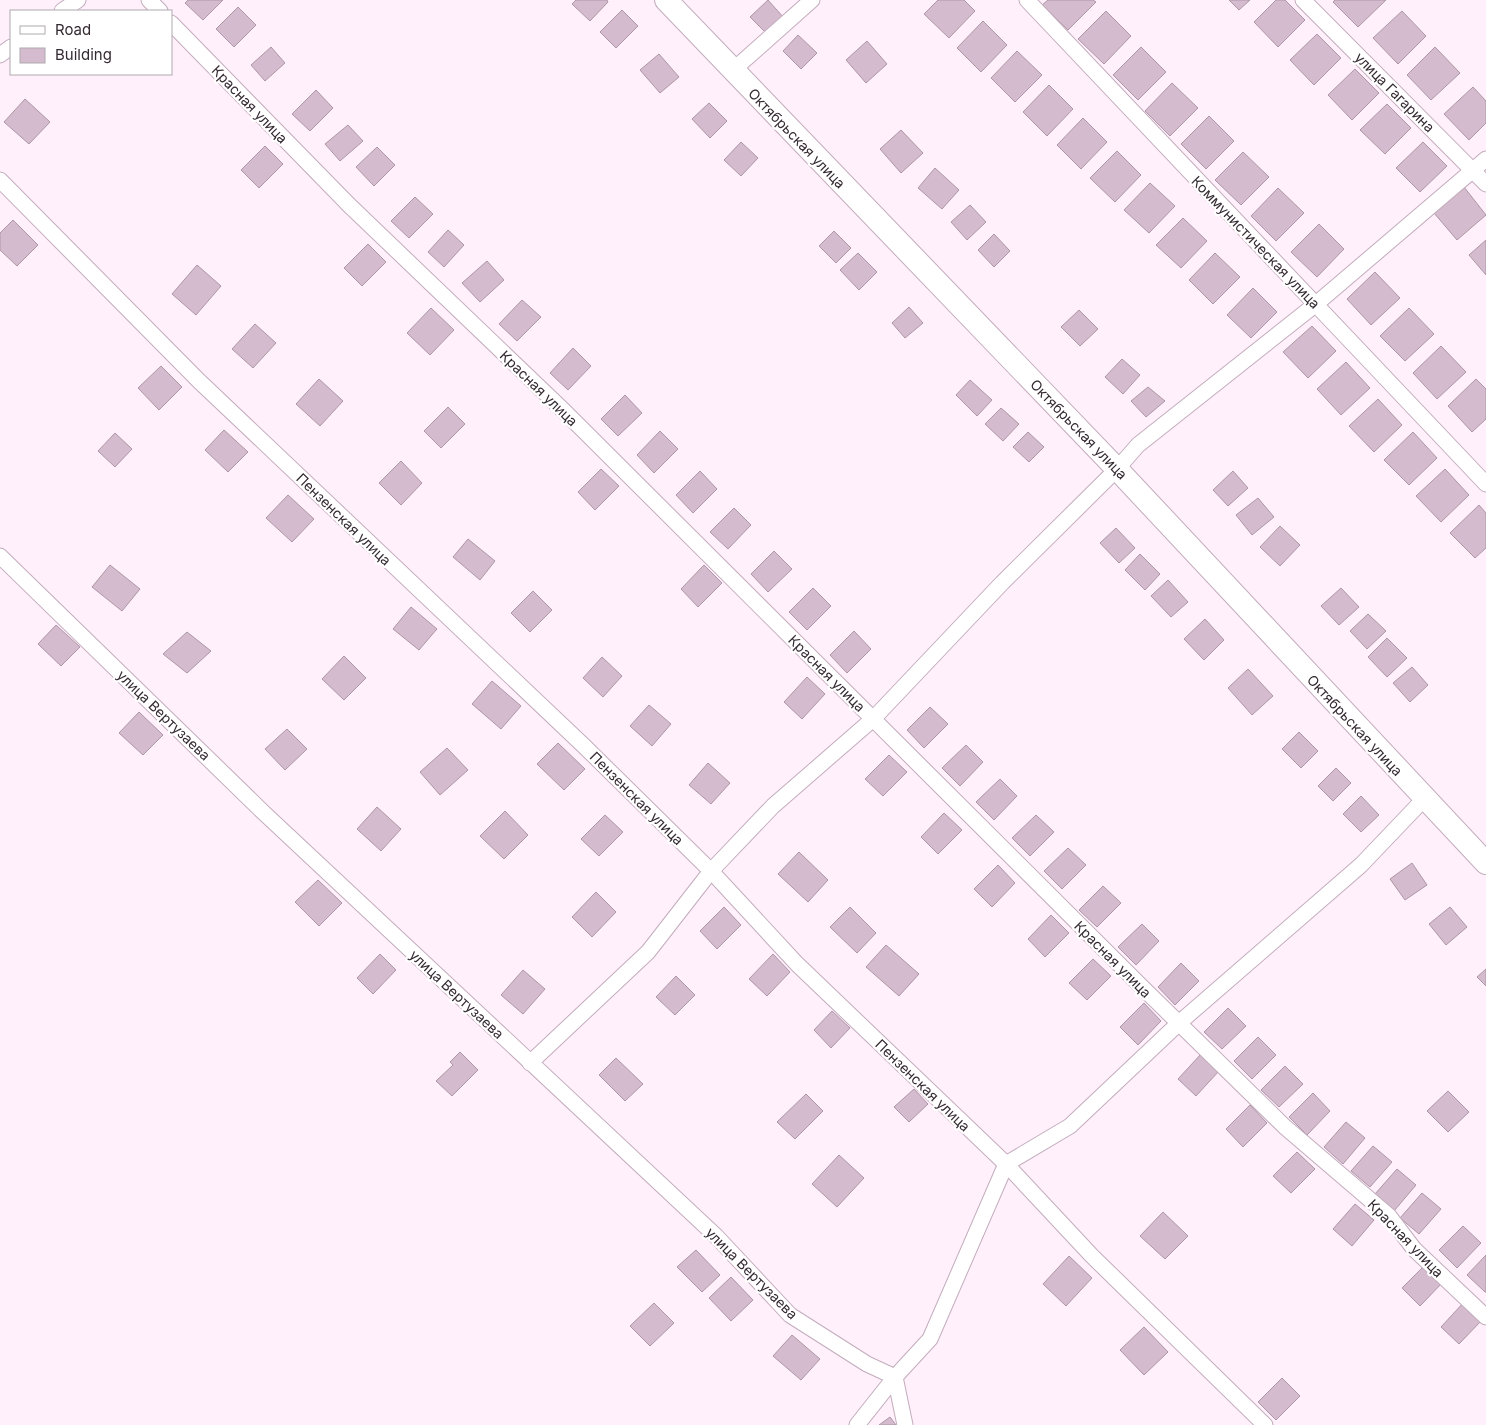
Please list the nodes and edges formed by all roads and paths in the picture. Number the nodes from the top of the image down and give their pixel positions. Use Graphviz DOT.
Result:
graph roads {
  1 [pos="78,0"];
  2 [pos="149,0"];
  3 [pos="666,0"];
  4 [pos="812,0"];
  5 [pos="1027,0"];
  6 [pos="1303,0"];
  7 [pos="63,10"];
  8 [pos="159,10"];
  9 [pos="172,24"];
  10 [pos="732,71"];
  11 [pos="1486,159"];
  12 [pos="1474,170"];
  13 [pos="0,180"];
  14 [pos="1486,184"];
  15 [pos="1316,304"];
  16 [pos="1117,469"];
  17 [pos="1486,484"];
  18 [pos="0,556"];
  19 [pos="873,719"];
  20 [pos="1424,799"];
  21 [pos="1486,863"];
  22 [pos="711,871"];
  23 [pos="1179,1023"];
  24 [pos="530,1063"];
  25 [pos="1006,1164"];
  26 [pos="1486,1317"];
  27 [pos="895,1377"];
  28 [pos="857,1425"];
  29 [pos="905,1425"];
  30 [pos="1265,1425"];
  1 -- 7 [label="street"];
  2 -- 8 [label="street"];
  3 -- 10 [label="main road, Октябрьская улица"];
  4 -- 10 [label="street"];
  5 -- 15 [label="street, Коммунистическая улица"];
  6 -- 12 [label="street, улица Гагарина"];
  9 -- 19 [label="street, Красная улица"];
  10 -- 16 [label="main road, Октябрьская улица"];
  11 -- 12 [label="street"];
  12 -- 14 [label="street, улица Гагарина"];
  12 -- 15 [label="street"];
  13 -- 22 [label="street, Пензенская улица"];
  15 -- 16 [label="street"];
  15 -- 17 [label="street, Коммунистическая улица"];
  16 -- 19 [label="street"];
  16 -- 20 [label="main road, Октябрьская улица"];
  18 -- 24 [label="street, улица Вертузаева"];
  19 -- 22 [label="street"];
  19 -- 23 [label="street, Красная улица"];
  20 -- 21 [label="main road, Октябрьская улица"];
  20 -- 23 [label="street"];
  22 -- 24 [label="street"];
  22 -- 25 [label="street, Пензенская улица"];
  23 -- 25 [label="street"];
  23 -- 26 [label="street, Красная улица"];
  24 -- 27 [label="street, улица Вертузаева"];
  25 -- 27 [label="street"];
  25 -- 30 [label="street, Пензенская улица"];
  27 -- 28 [label="street"];
  27 -- 29 [label="street"];
}
